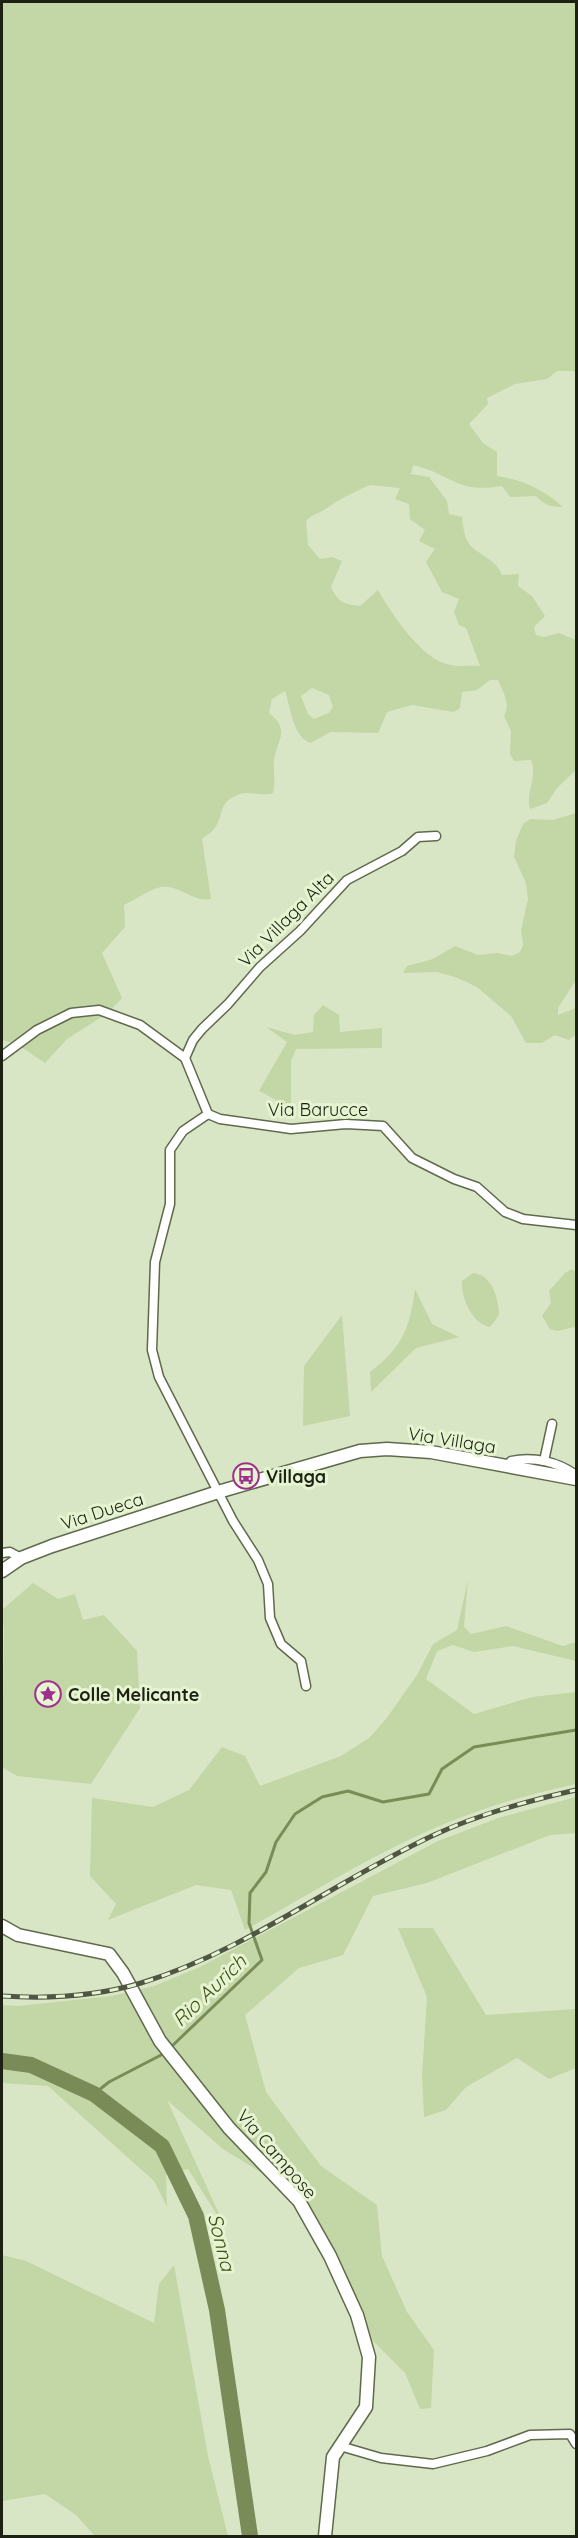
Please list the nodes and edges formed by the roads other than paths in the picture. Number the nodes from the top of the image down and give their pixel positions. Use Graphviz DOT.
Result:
graph roads {
  1 [pos="436,836"];
  2 [pos="2,1056"];
  3 [pos="185,1058"];
  4 [pos="208,1114"];
  5 [pos="576,1225"];
  6 [pos="552,1424"];
  7 [pos="544,1461"];
  8 [pos="507,1467"];
  9 [pos="576,1477"];
  10 [pos="218,1492"];
  11 [pos="2,1553"];
  12 [pos="21,1558"];
  13 [pos="2,1571"];
  14 [pos="306,1686"];
  15 [pos="2,1926"];
  16 [pos="576,2444"];
  17 [pos="340,2446"];
  18 [pos="324,2536"];
  1 -- 3 [label="street, Via Villaga Alta"];
  2 -- 3 [label="street"];
  3 -- 4 [label="street"];
  4 -- 5 [label="street, Via Barucce"];
  4 -- 10 [label="street"];
  6 -- 7 [label="street"];
  7 -- 8 [label="street"];
  7 -- 9 [label="street"];
  8 -- 9 [label="street, Via Villaga"];
  8 -- 10 [label="street, Via Villaga"];
  10 -- 12 [label="street, Via Dueca"];
  10 -- 14 [label="street"];
  11 -- 12 [label="street"];
  12 -- 13 [label="street, Via Dueca"];
  15 -- 17 [label="street, Via Campose"];
  16 -- 17 [label="street"];
  17 -- 18 [label="street, Via Campose"];
}
